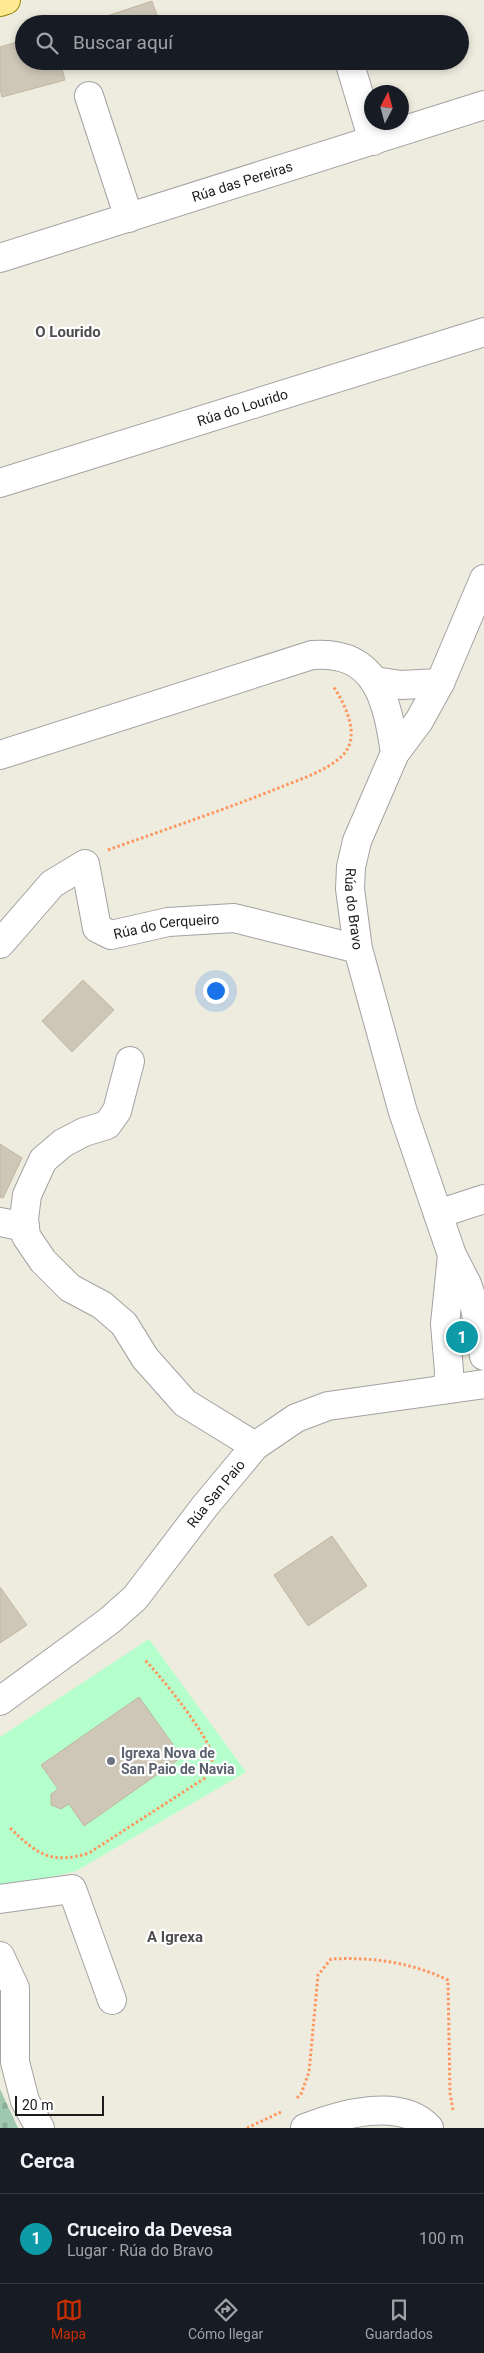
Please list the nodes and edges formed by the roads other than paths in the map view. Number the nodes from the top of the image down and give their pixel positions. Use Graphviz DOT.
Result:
graph roads {
  1 [pos="6,0"];
  2 [pos="0,2"];
  3 [pos="352,70"];
  4 [pos="89,96"];
  5 [pos="484,105"];
  6 [pos="373,141"];
  7 [pos="129,218"];
  8 [pos="0,258"];
  9 [pos="484,332"];
  10 [pos="0,483"];
  11 [pos="484,579"];
  12 [pos="375,681"];
  13 [pos="440,683"];
  14 [pos="395,753"];
  15 [pos="0,755"];
  16 [pos="0,944"];
  17 [pos="358,949"];
  18 [pos="130,1061"];
  19 [pos="484,1199"];
  20 [pos="438,1214"];
  21 [pos="12,1225"];
  22 [pos="452,1255"];
  23 [pos="484,1356"];
  24 [pos="484,1384"];
  25 [pos="448,1388"];
  26 [pos="255,1446"];
  27 [pos="0,1701"];
  28 [pos="0,1898"];
  29 [pos="0,1956"];
  30 [pos="112,2000"];
  31 [pos="40,2128"];
  32 [pos="305,2128"];
  33 [pos="430,2128"];
  1 -- 2 [label="main road"];
  3 -- 6 [label="street"];
  4 -- 7 [label="street"];
  5 -- 6 [label="street, Rúa das Pereiras"];
  6 -- 7 [label="street, Rúa das Pereiras"];
  7 -- 8 [label="street, Rúa das Pereiras"];
  9 -- 10 [label="street, Rúa do Lourido"];
  11 -- 13 [label="street, Rúa do Bravo"];
  12 -- 13 [label="street"];
  12 -- 14 [label="street"];
  12 -- 15 [label="street"];
  13 -- 14 [label="street, Rúa do Bravo"];
  14 -- 17 [label="street, Rúa do Bravo"];
  16 -- 17 [label="street, Rúa do Cerqueiro"];
  17 -- 20 [label="street, Rúa do Bravo"];
  18 -- 21 [label="street"];
  19 -- 20 [label="street"];
  20 -- 22 [label="street, Rúa do Bravo"];
  21 -- 26 [label="street"];
  22 -- 23 [label="street, Rúa do Bravo"];
  22 -- 25 [label="street, Rúa do Bravo"];
  24 -- 25 [label="street, Rúa San Paio"];
  25 -- 26 [label="street, Rúa San Paio"];
  26 -- 27 [label="street, Rúa San Paio"];
  28 -- 30 [label="street"];
  29 -- 31 [label="street"];
  32 -- 33 [label="street"];
}
